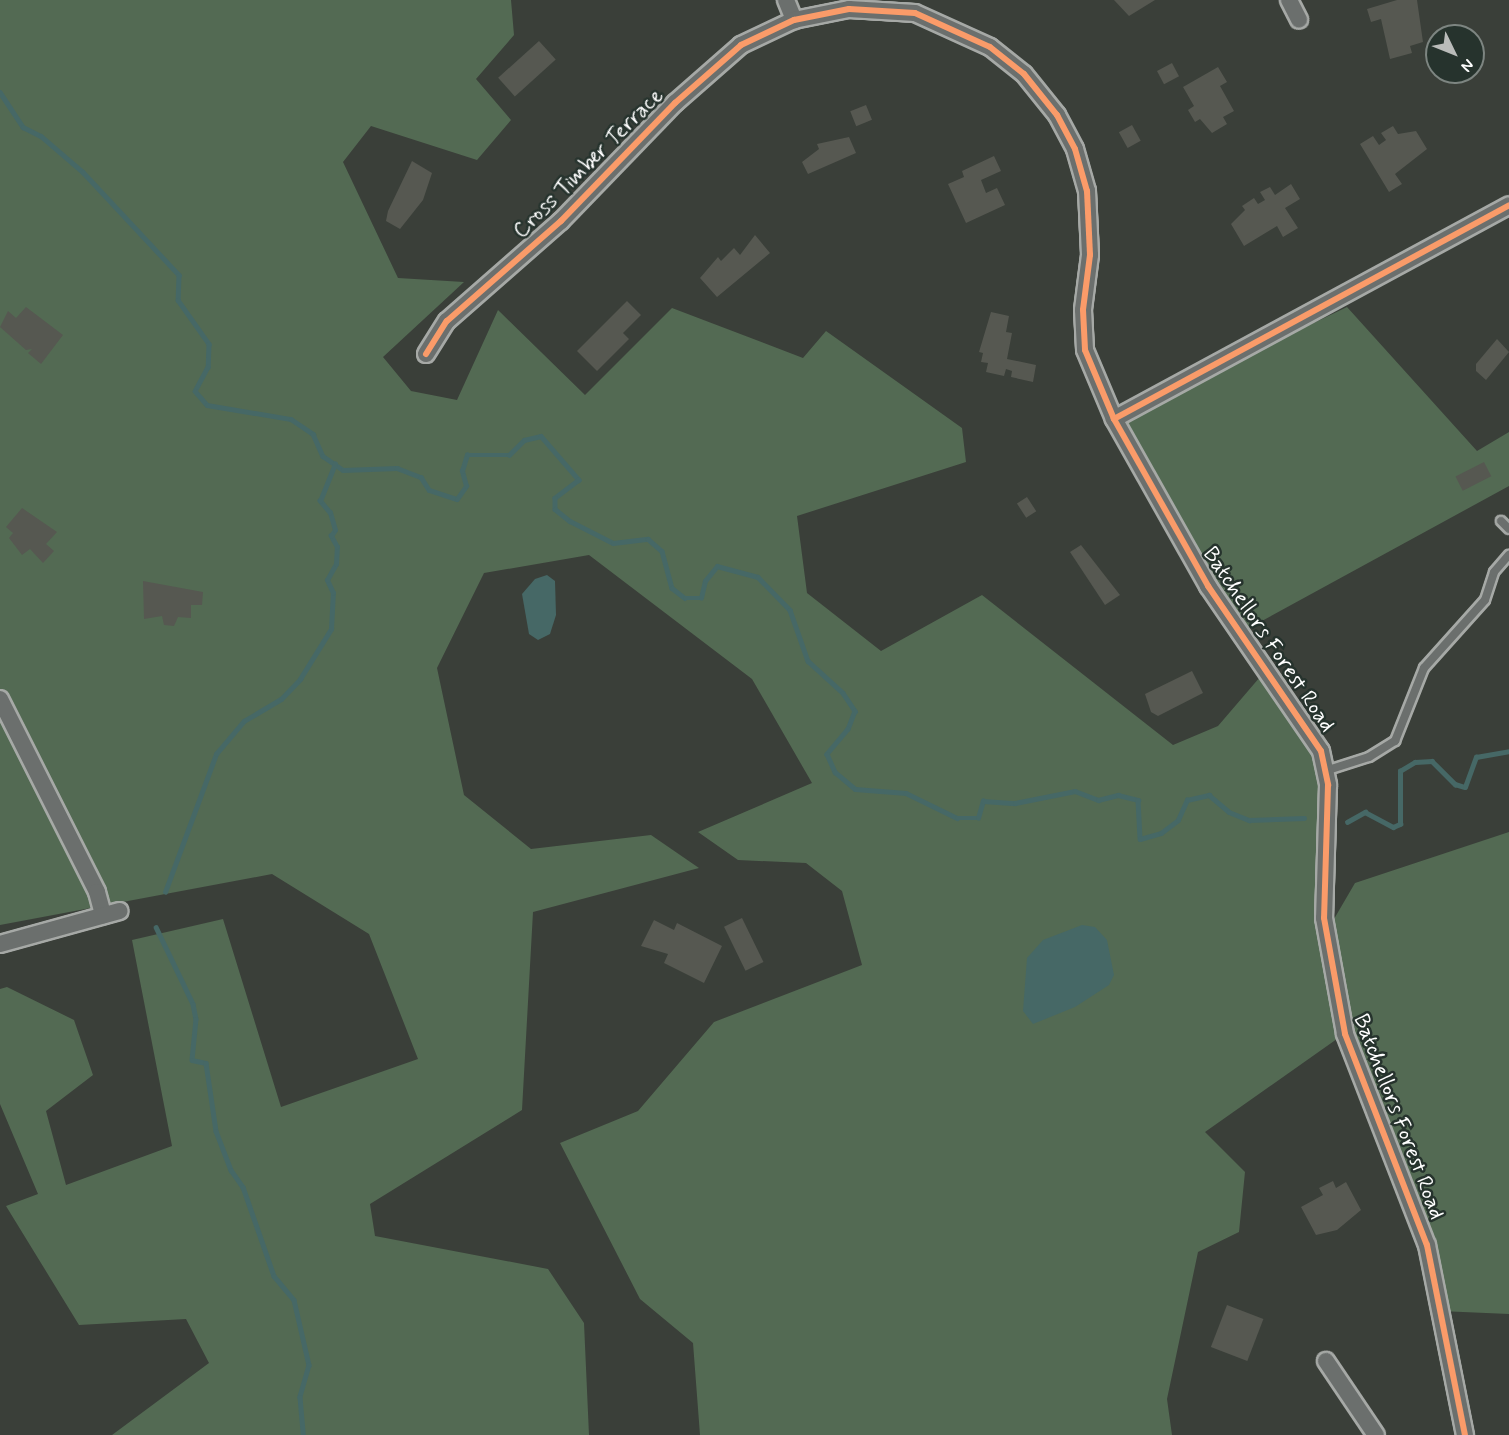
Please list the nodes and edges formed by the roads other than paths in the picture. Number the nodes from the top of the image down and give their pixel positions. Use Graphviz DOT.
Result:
graph roads {
  1 [pos="786,0"];
  2 [pos="1288,0"];
  3 [pos="794,20"];
  4 [pos="1299,20"];
  5 [pos="1509,205"];
  6 [pos="426,354"];
  7 [pos="1114,419"];
  8 [pos="1501,521"];
  9 [pos="1509,529"];
  10 [pos="1509,555"];
  11 [pos="0,699"];
  12 [pos="1325,771"];
  13 [pos="120,911"];
  14 [pos="103,915"];
  15 [pos="0,944"];
  16 [pos="1326,1360"];
  17 [pos="1376,1435"];
  18 [pos="1465,1435"];
  1 -- 3 [label="street"];
  2 -- 4 [label="street"];
  3 -- 6 [label="street, Cross Timber Terrace"];
  3 -- 7 [label="street, Cross Timber Terrace"];
  5 -- 7 [label="street"];
  7 -- 12 [label="street, Batchellors Forest Road"];
  8 -- 9 [label="lane"];
  10 -- 12 [label="lane"];
  11 -- 14 [label="street"];
  12 -- 18 [label="street, Batchellors Forest Road"];
  13 -- 14 [label="street"];
  14 -- 15 [label="street"];
  16 -- 17 [label="street"];
}
